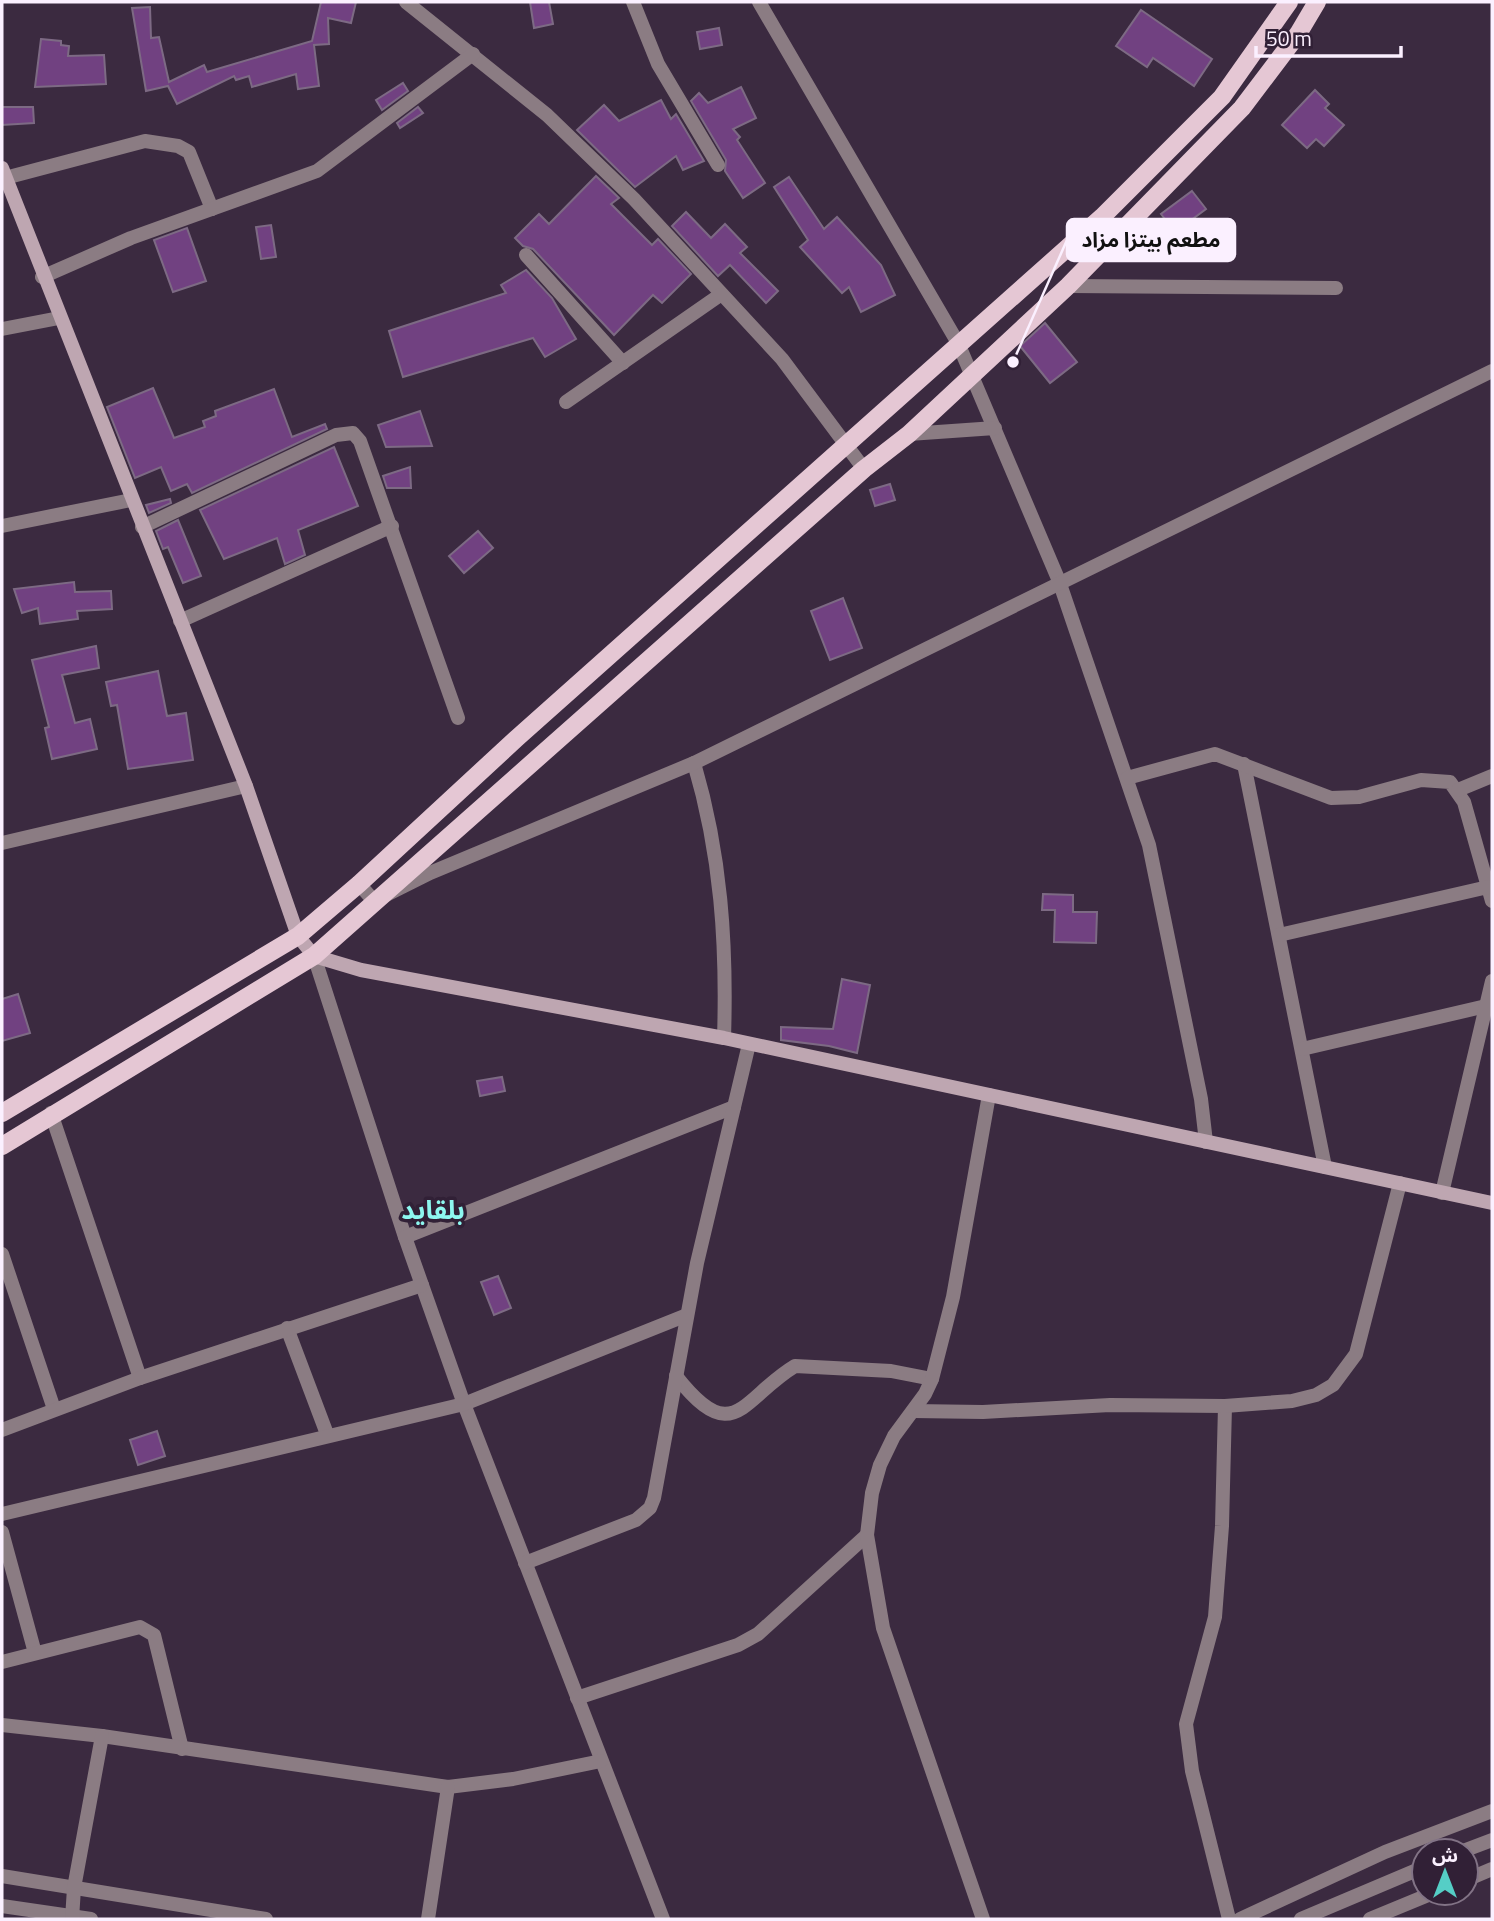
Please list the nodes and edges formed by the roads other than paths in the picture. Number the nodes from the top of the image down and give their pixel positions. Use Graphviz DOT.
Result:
graph roads {
  1 [pos="406,2"];
  2 [pos="633,2"];
  3 [pos="759,2"];
  4 [pos="1289,2"];
  5 [pos="1317,2"];
  6 [pos="473,54"];
  7 [pos="718,165"];
  8 [pos="4,173"];
  9 [pos="212,209"];
  10 [pos="526,255"];
  11 [pos="43,276"];
  12 [pos="1068,286"];
  13 [pos="1336,288"];
  14 [pos="720,295"];
  15 [pos="59,318"];
  16 [pos="2,329"];
  17 [pos="958,343"];
  18 [pos="623,363"];
  19 [pos="1492,371"];
  20 [pos="972,372"];
  21 [pos="566,402"];
  22 [pos="995,428"];
  23 [pos="909,434"];
  24 [pos="845,444"];
  25 [pos="864,469"];
  26 [pos="131,500"];
  27 [pos="2,526"];
  28 [pos="142,527"];
  29 [pos="392,527"];
  30 [pos="1059,581"];
  31 [pos="180,621"];
  32 [pos="458,718"];
  33 [pos="517,738"];
  34 [pos="536,761"];
  35 [pos="694,763"];
  36 [pos="1244,764"];
  37 [pos="1492,776"];
  38 [pos="1127,778"];
  39 [pos="246,786"];
  40 [pos="1458,790"];
  41 [pos="2,843"];
  42 [pos="359,884"];
  43 [pos="1490,894"];
  44 [pos="374,901"];
  45 [pos="1279,935"];
  46 [pos="298,936"];
  47 [pos="314,957"];
  48 [pos="1492,981"];
  49 [pos="1486,1006"];
  50 [pos="724,1038"];
  51 [pos="750,1044"];
  52 [pos="1302,1049"];
  53 [pos="989,1095"];
  54 [pos="734,1107"];
  55 [pos="2,1113"];
  56 [pos="51,1113"];
  57 [pos="1206,1142"];
  58 [pos="2,1146"];
  59 [pos="1325,1167"];
  60 [pos="1399,1184"];
  61 [pos="1442,1192"];
  62 [pos="1492,1203"];
  63 [pos="405,1237"];
  64 [pos="2,1254"];
  65 [pos="422,1285"];
  66 [pos="687,1315"];
  67 [pos="287,1328"];
  68 [pos="676,1376"];
  69 [pos="140,1378"];
  70 [pos="932,1379"];
  71 [pos="464,1404"];
  72 [pos="1224,1406"];
  73 [pos="54,1409"];
  74 [pos="913,1411"];
  75 [pos="2,1430"];
  76 [pos="327,1434"];
  77 [pos="2,1514"];
  78 [pos="2,1532"];
  79 [pos="867,1535"];
  80 [pos="525,1563"];
  81 [pos="35,1653"];
  82 [pos="2,1662"];
  83 [pos="577,1698"];
  84 [pos="2,1725"];
  85 [pos="102,1737"];
  86 [pos="182,1749"];
  87 [pos="601,1761"];
  88 [pos="448,1787"];
  89 [pos="1492,1811"];
  90 [pos="1410,1873"];
  91 [pos="2,1876"];
  92 [pos="74,1888"];
  93 [pos="1410,1902"];
  94 [pos="2,1906"];
  95 [pos="72,1918"];
  96 [pos="91,1919"];
  97 [pos="267,1919"];
  98 [pos="428,1919"];
  99 [pos="663,1919"];
  100 [pos="983,1919"];
  101 [pos="1229,1919"];
  102 [pos="1240,1919"];
  103 [pos="1301,1919"];
  104 [pos="1370,1919"];
  1 -- 6 [label="street"];
  2 -- 7 [label="street"];
  3 -- 17 [label="street"];
  4 -- 17 [label="main road"];
  5 -- 12 [label="main road"];
  6 -- 9 [label="street"];
  6 -- 14 [label="street"];
  8 -- 9 [label="street"];
  8 -- 11 [label="main road"];
  9 -- 11 [label="street"];
  10 -- 18 [label="street"];
  11 -- 15 [label="main road"];
  12 -- 13 [label="street"];
  12 -- 20 [label="main road"];
  14 -- 18 [label="street"];
  14 -- 24 [label="street"];
  15 -- 16 [label="street"];
  15 -- 26 [label="main road"];
  17 -- 20 [label="street"];
  17 -- 24 [label="main road"];
  18 -- 21 [label="street"];
  19 -- 30 [label="street"];
  20 -- 22 [label="street"];
  20 -- 23 [label="main road"];
  22 -- 23 [label="street"];
  22 -- 30 [label="street"];
  23 -- 25 [label="main road"];
  24 -- 25 [label="street"];
  24 -- 33 [label="main road"];
  25 -- 34 [label="main road"];
  26 -- 27 [label="street"];
  26 -- 28 [label="main road"];
  28 -- 29 [label="street"];
  28 -- 31 [label="main road"];
  29 -- 31 [label="street"];
  29 -- 32 [label="street"];
  30 -- 35 [label="street"];
  30 -- 38 [label="street"];
  31 -- 39 [label="main road"];
  33 -- 34 [label="main road"];
  33 -- 42 [label="main road"];
  34 -- 44 [label="main road"];
  35 -- 44 [label="street"];
  35 -- 50 [label="street"];
  36 -- 38 [label="street"];
  36 -- 40 [label="street"];
  36 -- 45 [label="street"];
  37 -- 40 [label="street"];
  38 -- 57 [label="street"];
  39 -- 41 [label="street"];
  39 -- 46 [label="main road"];
  40 -- 43 [label="street"];
  42 -- 44 [label="street"];
  42 -- 46 [label="main road"];
  43 -- 45 [label="street"];
  44 -- 47 [label="main road"];
  45 -- 52 [label="street"];
  46 -- 47 [label="main road"];
  46 -- 55 [label="main road"];
  47 -- 50 [label="main road"];
  47 -- 56 [label="main road"];
  47 -- 63 [label="street"];
  48 -- 49 [label="street"];
  49 -- 52 [label="street"];
  49 -- 61 [label="street"];
  50 -- 51 [label="main road"];
  51 -- 53 [label="main road"];
  51 -- 54 [label="street"];
  52 -- 59 [label="street"];
  53 -- 57 [label="main road"];
  53 -- 70 [label="street"];
  54 -- 63 [label="street"];
  54 -- 66 [label="street"];
  56 -- 58 [label="main road"];
  56 -- 69 [label="street"];
  57 -- 59 [label="main road"];
  59 -- 60 [label="main road"];
  60 -- 61 [label="main road"];
  60 -- 72 [label="street"];
  61 -- 62 [label="main road"];
  63 -- 65 [label="street"];
  64 -- 73 [label="street"];
  65 -- 67 [label="street"];
  65 -- 71 [label="street"];
  66 -- 68 [label="street"];
  66 -- 71 [label="street"];
  67 -- 69 [label="street"];
  67 -- 76 [label="street"];
  68 -- 70 [label="street"];
  68 -- 80 [label="street"];
  69 -- 73 [label="street"];
  70 -- 74 [label="street"];
  71 -- 76 [label="street"];
  71 -- 80 [label="street"];
  72 -- 74 [label="street"];
  72 -- 101 [label="street"];
  73 -- 75 [label="street"];
  74 -- 79 [label="street"];
  76 -- 77 [label="street"];
  78 -- 81 [label="street"];
  79 -- 83 [label="street"];
  79 -- 100 [label="street"];
  80 -- 83 [label="street"];
  81 -- 82 [label="street"];
  81 -- 86 [label="street"];
  83 -- 87 [label="street"];
  84 -- 85 [label="street"];
  85 -- 86 [label="street"];
  85 -- 92 [label="street"];
  86 -- 88 [label="street"];
  87 -- 88 [label="street"];
  87 -- 99 [label="street"];
  88 -- 98 [label="street"];
  89 -- 102 [label="street"];
  90 -- 103 [label="street"];
  91 -- 92 [label="street"];
  92 -- 95 [label="street"];
  92 -- 97 [label="street"];
  93 -- 104 [label="street"];
  94 -- 95 [label="street"];
  95 -- 96 [label="street"];
}
